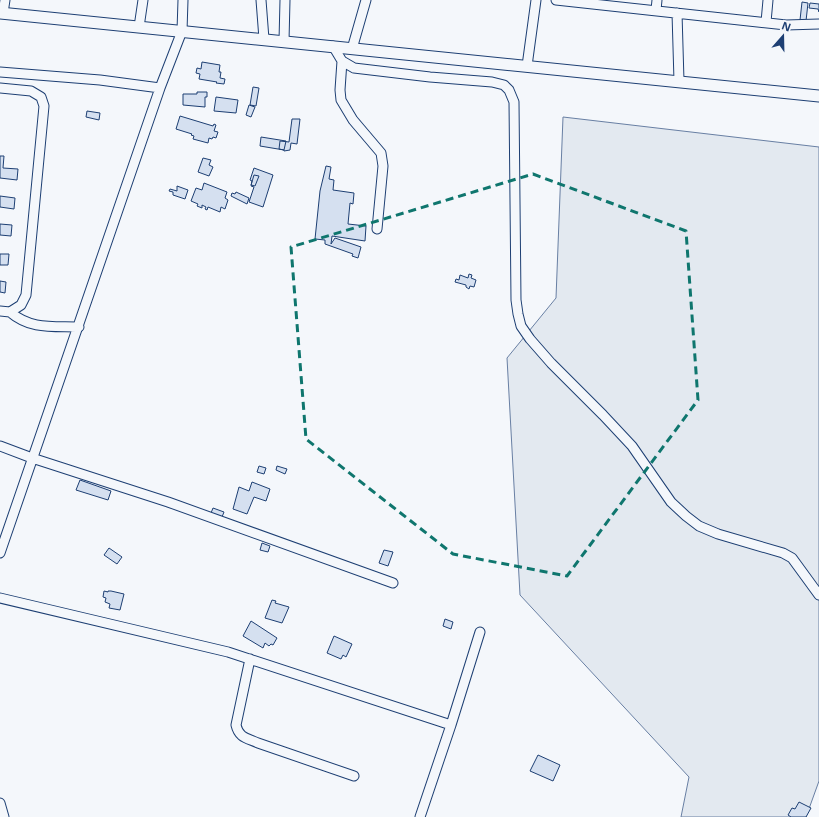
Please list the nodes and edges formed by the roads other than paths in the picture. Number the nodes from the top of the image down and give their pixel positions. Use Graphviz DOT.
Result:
graph roads {
  1 [pos="4,0"];
  2 [pos="143,0"];
  3 [pos="261,0"];
  4 [pos="285,0"];
  5 [pos="366,0"];
  6 [pos="536,0"];
  7 [pos="556,0"];
  8 [pos="657,0"];
  9 [pos="768,0"];
  10 [pos="182,1"];
  11 [pos="656,10"];
  12 [pos="1,13"];
  13 [pos="677,13"];
  14 [pos="766,22"];
  15 [pos="819,24"];
  16 [pos="139,27"];
  17 [pos="182,31"];
  18 [pos="264,39"];
  19 [pos="284,41"];
  20 [pos="333,46"];
  21 [pos="352,49"];
  22 [pos="342,61"];
  23 [pos="527,66"];
  24 [pos="0,72"];
  25 [pos="679,81"];
  26 [pos="0,88"];
  27 [pos="160,88"];
  28 [pos="819,96"];
  29 [pos="377,229"];
  30 [pos="0,311"];
  31 [pos="10,312"];
  32 [pos="79,326"];
  33 [pos="0,446"];
  34 [pos="32,458"];
  35 [pos="0,553"];
  36 [pos="393,582"];
  37 [pos="819,595"];
  38 [pos="0,598"];
  39 [pos="480,632"];
  40 [pos="250,659"];
  41 [pos="451,725"];
  42 [pos="354,776"];
  43 [pos="0,803"];
  44 [pos="4,817"];
  45 [pos="420,817"];
  1 -- 12 [label="street"];
  2 -- 16 [label="street"];
  3 -- 18 [label="street"];
  4 -- 19 [label="street"];
  5 -- 21 [label="street"];
  6 -- 23 [label="street"];
  7 -- 11 [label="street"];
  8 -- 11 [label="street"];
  9 -- 14 [label="street"];
  10 -- 17 [label="street"];
  11 -- 13 [label="street"];
  12 -- 16 [label="main road"];
  13 -- 14 [label="street"];
  13 -- 25 [label="street"];
  14 -- 15 [label="street"];
  16 -- 17 [label="main road"];
  17 -- 18 [label="main road"];
  17 -- 27 [label="street"];
  18 -- 19 [label="main road"];
  19 -- 20 [label="main road"];
  20 -- 21 [label="main road"];
  20 -- 22 [label="street"];
  21 -- 23 [label="main road"];
  22 -- 29 [label="street"];
  22 -- 37 [label="street"];
  23 -- 25 [label="main road"];
  24 -- 27 [label="street"];
  25 -- 28 [label="main road"];
  26 -- 31 [label="street"];
  27 -- 32 [label="street"];
  30 -- 31 [label="street"];
  31 -- 32 [label="street"];
  32 -- 34 [label="street"];
  33 -- 34 [label="street"];
  34 -- 35 [label="street"];
  34 -- 36 [label="street"];
  38 -- 40 [label="street"];
  39 -- 41 [label="street"];
  40 -- 41 [label="street"];
  40 -- 42 [label="street"];
  41 -- 45 [label="street"];
  43 -- 44 [label="street"];
}
